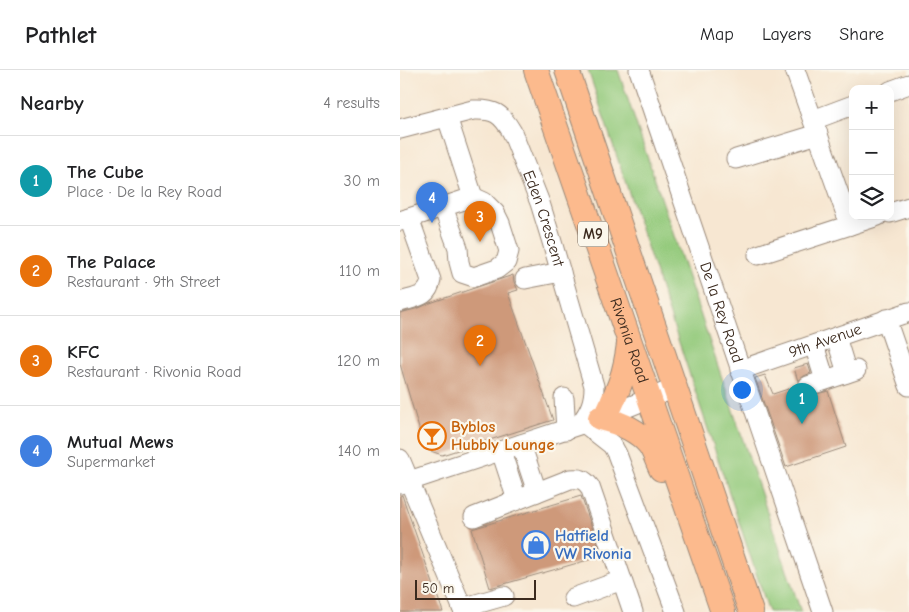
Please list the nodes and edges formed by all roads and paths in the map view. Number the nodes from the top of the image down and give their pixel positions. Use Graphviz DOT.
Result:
graph roads {
  1 [pos="536,70"];
  2 [pos="567,70"];
  3 [pos="639,70"];
  4 [pos="795,70"];
  5 [pos="909,84"];
  6 [pos="894,90"];
  7 [pos="849,107"];
  8 [pos="447,117"];
  9 [pos="816,127"];
  10 [pos="400,129"];
  11 [pos="736,159"];
  12 [pos="473,197"];
  13 [pos="444,207"];
  14 [pos="909,207"];
  15 [pos="894,212"];
  16 [pos="404,219"];
  17 [pos="866,220"];
  18 [pos="850,225"];
  19 [pos="758,255"];
  20 [pos="561,272"];
  21 [pos="525,279"];
  22 [pos="400,302"];
  23 [pos="909,312"];
  24 [pos="886,320"];
  25 [pos="836,337"];
  26 [pos="630,340"];
  27 [pos="814,345"];
  28 [pos="740,370"];
  29 [pos="909,386"];
  30 [pos="675,388"];
  31 [pos="564,398"];
  32 [pos="648,398"];
  33 [pos="587,422"];
  34 [pos="521,444"];
  35 [pos="500,451"];
  36 [pos="400,459"];
  37 [pos="405,483"];
  38 [pos="537,492"];
  39 [pos="517,500"];
  40 [pos="474,517"];
  41 [pos="707,566"];
  42 [pos="622,580"];
  43 [pos="573,598"];
  44 [pos="505,600"];
  45 [pos="463,610"];
  46 [pos="633,612"];
  47 [pos="676,612"];
  48 [pos="722,612"];
  49 [pos="751,612"];
  50 [pos="823,612"];
  1 -- 26 [label="main road, Rivonia Road / M9"];
  2 -- 30 [label="main road, Rivonia Road / M9"];
  3 -- 28 [label="street, De la Rey Road"];
  4 -- 9 [label="street"];
  5 -- 6 [label="street"];
  7 -- 9 [label="street"];
  8 -- 10 [label="street, Eden Crescent"];
  8 -- 12 [label="street"];
  8 -- 20 [label="street, Eden Crescent"];
  9 -- 11 [label="street"];
  9 -- 18 [label="street"];
  12 -- 13 [label="street"];
  12 -- 13 [label="street"];
  13 -- 16 [label="street"];
  14 -- 15 [label="street"];
  16 -- 22 [label="street"];
  17 -- 18 [label="street"];
  18 -- 19 [label="street"];
  20 -- 21 [label="street"];
  20 -- 33 [label="street, Eden Crescent"];
  23 -- 24 [label="street, 9th Avenue"];
  24 -- 25 [label="street, 9th Avenue"];
  24 -- 29 [label="street"];
  25 -- 27 [label="street, 9th Avenue"];
  25 -- 27 [label="street"];
  26 -- 32 [label="main road, Rivonia Road / M9"];
  26 -- 33 [label="main road"];
  27 -- 28 [label="street, 9th Avenue"];
  28 -- 50 [label="street, De la Rey Road"];
  30 -- 32 [label="street"];
  30 -- 49 [label="main road, Rivonia Road / M9"];
  31 -- 33 [label="street"];
  32 -- 33 [label="street"];
  32 -- 41 [label="main road, Rivonia Road / M9"];
  33 -- 34 [label="street"];
  33 -- 41 [label="main road"];
  33 -- 47 [label="street"];
  34 -- 35 [label="street"];
  34 -- 38 [label="street"];
  35 -- 37 [label="street"];
  35 -- 39 [label="street"];
  36 -- 37 [label="street"];
  37 -- 45 [label="street"];
  38 -- 39 [label="street"];
  38 -- 42 [label="street"];
  39 -- 40 [label="street"];
  41 -- 48 [label="main road, Rivonia Road / M9"];
  42 -- 43 [label="street"];
  42 -- 46 [label="street"];
  44 -- 45 [label="street"];
}
